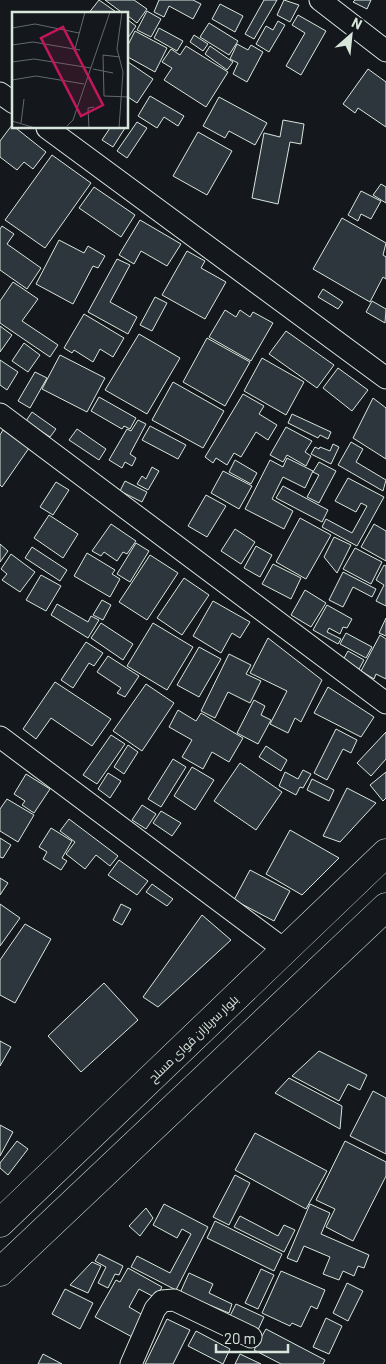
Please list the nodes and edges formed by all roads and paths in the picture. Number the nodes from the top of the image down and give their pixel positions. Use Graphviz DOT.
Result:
graph roads {
  1 [pos="320,0"];
  2 [pos="386,51"];
  3 [pos="0,93"];
  4 [pos="12,102"];
  5 [pos="48,129"];
  6 [pos="386,378"];
  7 [pos="0,414"];
  8 [pos="386,703"];
  9 [pos="0,737"];
  10 [pos="386,853"];
  11 [pos="386,907"];
  12 [pos="285,950"];
  13 [pos="0,1223"];
  14 [pos="0,1272"];
  15 [pos="252,1337"];
  16 [pos="130,1364"];
  1 -- 2 [label="street"];
  3 -- 4 [label="street"];
  5 -- 6 [label="street"];
  7 -- 8 [label="street"];
  9 -- 12 [label="street"];
  10 -- 12 [label="main road, بلوار سربازان قوای مسلح"];
  11 -- 14 [label="main road"];
  12 -- 13 [label="main road, بلوار سربازان قوای مسلح"];
  15 -- 16 [label="street"];
}
